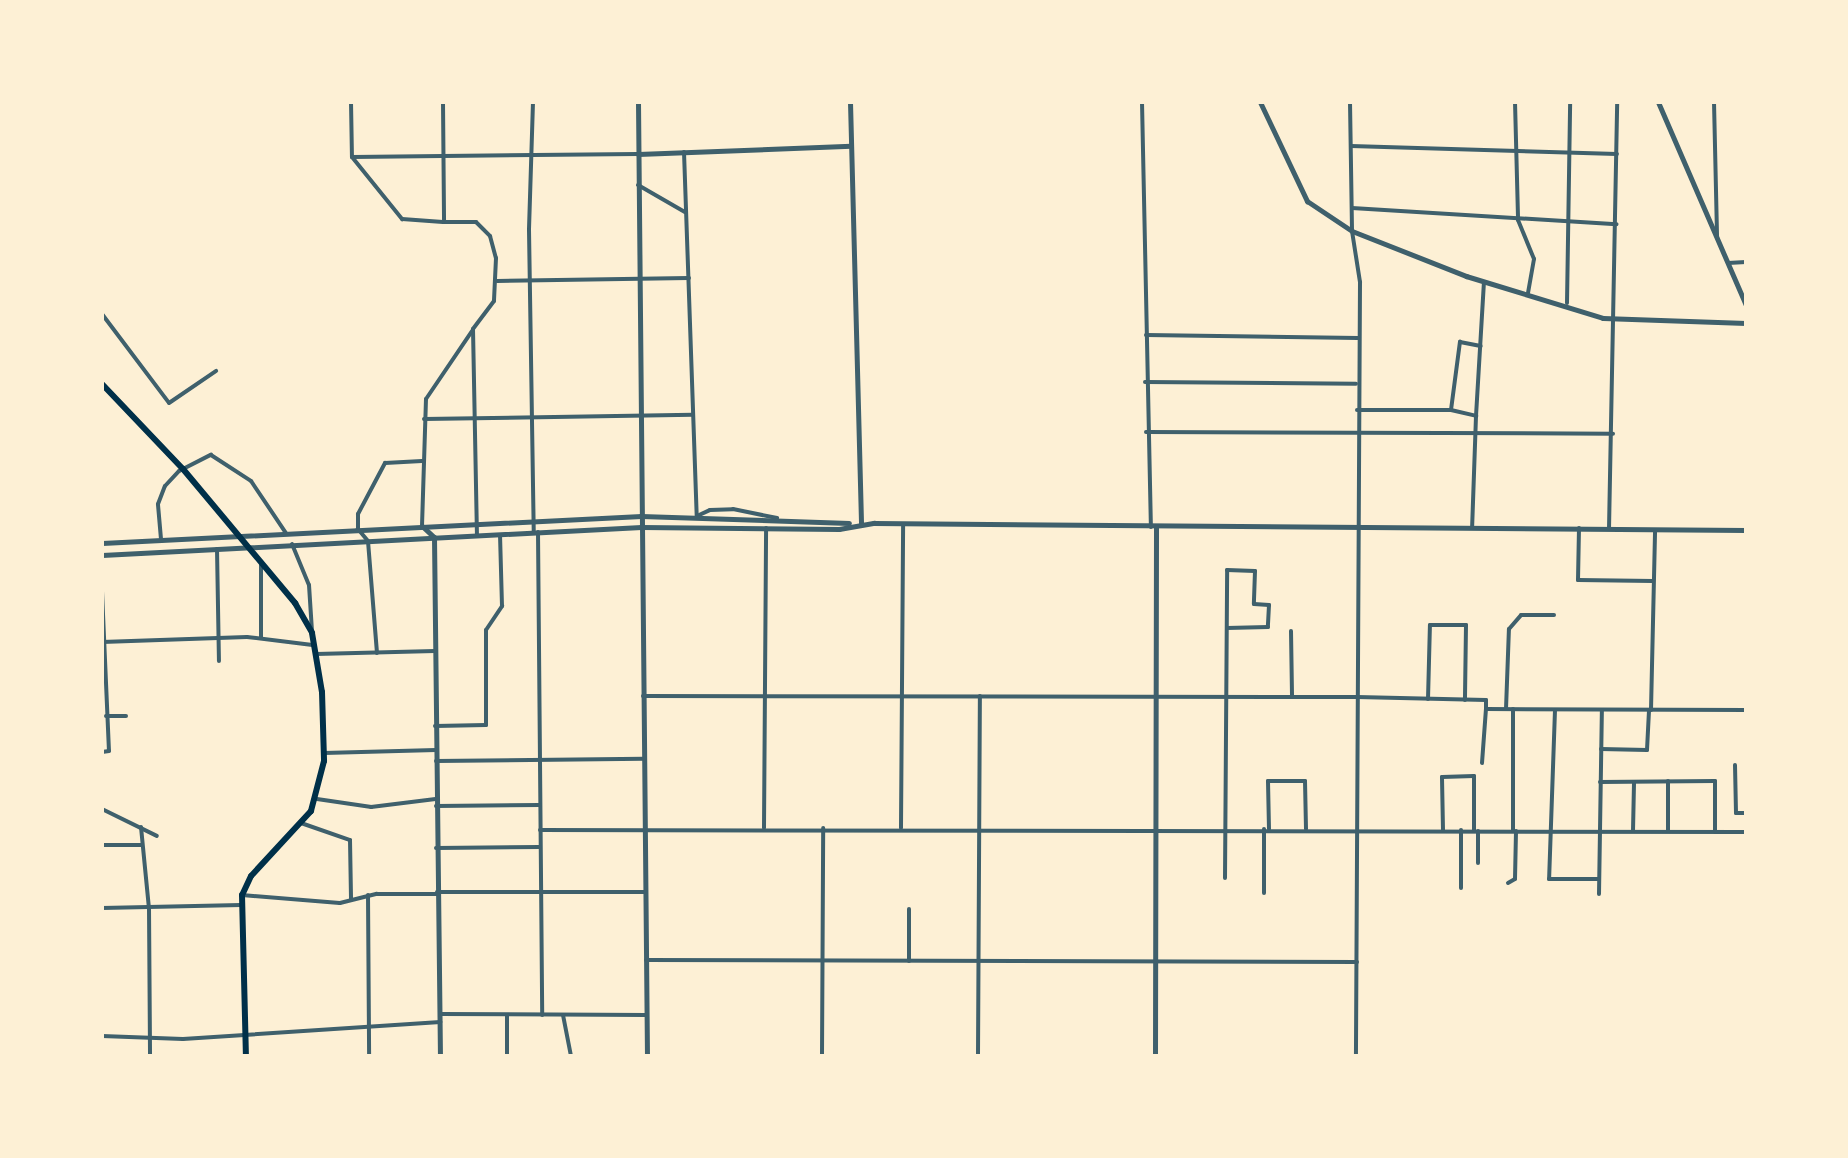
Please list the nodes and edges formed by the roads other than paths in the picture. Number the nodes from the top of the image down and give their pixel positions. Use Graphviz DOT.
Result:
graph roads {
  1 [pos="351,102"];
  2 [pos="443,102"];
  3 [pos="533,102"];
  4 [pos="638,102"];
  5 [pos="850,102"];
  6 [pos="1142,102"];
  7 [pos="1260,102"];
  8 [pos="1350,102"];
  9 [pos="1515,102"];
  10 [pos="1570,102"];
  11 [pos="1617,102"];
  12 [pos="1658,102"];
  13 [pos="1714,102"];
  14 [pos="851,146"];
  15 [pos="1351,146"];
  16 [pos="684,152"];
  17 [pos="1516,152"];
  18 [pos="1569,153"];
  19 [pos="531,154"];
  20 [pos="638,154"];
  21 [pos="1617,154"];
  22 [pos="443,155"];
  23 [pos="352,157"];
  24 [pos="638,185"];
  25 [pos="1352,208"];
  26 [pos="686,212"];
  27 [pos="1518,220"];
  28 [pos="444,222"];
  29 [pos="1568,222"];
  30 [pos="1617,224"];
  31 [pos="1352,231"];
  32 [pos="1717,240"];
  33 [pos="1746,262"];
  34 [pos="1727,263"];
  35 [pos="689,278"];
  36 [pos="531,280"];
  37 [pos="639,280"];
  38 [pos="497,281"];
  39 [pos="1484,282"];
  40 [pos="1528,294"];
  41 [pos="1567,303"];
  42 [pos="1746,305"];
  43 [pos="102,314"];
  44 [pos="1616,320"];
  45 [pos="1746,323"];
  46 [pos="473,329"];
  47 [pos="1146,335"];
  48 [pos="1358,338"];
  49 [pos="1481,346"];
  50 [pos="216,371"];
  51 [pos="1145,382"];
  52 [pos="102,384"];
  53 [pos="1356,384"];
  54 [pos="1357,410"];
  55 [pos="1451,410"];
  56 [pos="640,415"];
  57 [pos="694,415"];
  58 [pos="534,416"];
  59 [pos="1476,416"];
  60 [pos="475,417"];
  61 [pos="424,419"];
  62 [pos="1146,432"];
  63 [pos="1356,432"];
  64 [pos="1473,433"];
  65 [pos="1613,434"];
  66 [pos="422,461"];
  67 [pos="183,469"];
  68 [pos="641,516"];
  69 [pos="697,516"];
  70 [pos="534,517"];
  71 [pos="766,518"];
  72 [pos="777,518"];
  73 [pos="476,524"];
  74 [pos="850,524"];
  75 [pos="861,524"];
  76 [pos="903,525"];
  77 [pos="422,526"];
  78 [pos="641,527"];
  79 [pos="1154,527"];
  80 [pos="1357,527"];
  81 [pos="766,528"];
  82 [pos="1472,528"];
  83 [pos="1579,528"];
  84 [pos="358,529"];
  85 [pos="1609,529"];
  86 [pos="1655,530"];
  87 [pos="1746,530"];
  88 [pos="536,532"];
  89 [pos="286,533"];
  90 [pos="500,534"];
  91 [pos="238,535"];
  92 [pos="477,535"];
  93 [pos="434,537"];
  94 [pos="161,539"];
  95 [pos="368,541"];
  96 [pos="102,543"];
  97 [pos="291,543"];
  98 [pos="247,547"];
  99 [pos="217,549"];
  100 [pos="102,555"];
  101 [pos="261,562"];
  102 [pos="1653,581"];
  103 [pos="102,591"];
  104 [pos="1554,615"];
  105 [pos="1227,628"];
  106 [pos="1291,631"];
  107 [pos="312,633"];
  108 [pos="220,637"];
  109 [pos="261,638"];
  110 [pos="103,642"];
  111 [pos="313,645"];
  112 [pos="435,651"];
  113 [pos="377,653"];
  114 [pos="316,654"];
  115 [pos="219,661"];
  116 [pos="765,694"];
  117 [pos="901,694"];
  118 [pos="643,696"];
  119 [pos="980,696"];
  120 [pos="1155,697"];
  121 [pos="1225,697"];
  122 [pos="1292,697"];
  123 [pos="1357,697"];
  124 [pos="1428,699"];
  125 [pos="1465,700"];
  126 [pos="1486,709"];
  127 [pos="1506,709"];
  128 [pos="1513,709"];
  129 [pos="1555,710"];
  130 [pos="1602,710"];
  131 [pos="1650,710"];
  132 [pos="1746,710"];
  133 [pos="106,716"];
  134 [pos="126,716"];
  135 [pos="435,726"];
  136 [pos="105,735"];
  137 [pos="1601,749"];
  138 [pos="436,750"];
  139 [pos="102,752"];
  140 [pos="324,753"];
  141 [pos="540,759"];
  142 [pos="644,759"];
  143 [pos="436,761"];
  144 [pos="1482,763"];
  145 [pos="1735,765"];
  146 [pos="1668,781"];
  147 [pos="1600,782"];
  148 [pos="1634,782"];
  149 [pos="317,799"];
  150 [pos="436,802"];
  151 [pos="540,805"];
  152 [pos="102,809"];
  153 [pos="1746,813"];
  154 [pos="301,823"];
  155 [pos="141,827"];
  156 [pos="645,828"];
  157 [pos="764,828"];
  158 [pos="823,828"];
  159 [pos="901,828"];
  160 [pos="1156,828"];
  161 [pos="980,829"];
  162 [pos="1225,829"];
  163 [pos="1266,829"];
  164 [pos="1306,829"];
  165 [pos="1358,829"];
  166 [pos="540,830"];
  167 [pos="1443,830"];
  168 [pos="1461,830"];
  169 [pos="1476,830"];
  170 [pos="1514,831"];
  171 [pos="1548,831"];
  172 [pos="1600,831"];
  173 [pos="1633,831"];
  174 [pos="1668,832"];
  175 [pos="1715,832"];
  176 [pos="1746,832"];
  177 [pos="157,836"];
  178 [pos="102,845"];
  179 [pos="142,845"];
  180 [pos="540,847"];
  181 [pos="436,848"];
  182 [pos="1478,863"];
  183 [pos="1225,878"];
  184 [pos="1599,879"];
  185 [pos="1508,883"];
  186 [pos="1461,888"];
  187 [pos="540,892"];
  188 [pos="645,892"];
  189 [pos="437,893"];
  190 [pos="1264,893"];
  191 [pos="1599,894"];
  192 [pos="242,895"];
  193 [pos="368,895"];
  194 [pos="352,900"];
  195 [pos="241,905"];
  196 [pos="102,908"];
  197 [pos="149,908"];
  198 [pos="909,909"];
  199 [pos="646,960"];
  200 [pos="822,960"];
  201 [pos="909,961"];
  202 [pos="979,961"];
  203 [pos="1155,962"];
  204 [pos="1357,962"];
  205 [pos="440,1014"];
  206 [pos="507,1015"];
  207 [pos="542,1015"];
  208 [pos="563,1015"];
  209 [pos="646,1015"];
  210 [pos="440,1022"];
  211 [pos="369,1023"];
  212 [pos="244,1035"];
  213 [pos="102,1036"];
  214 [pos="149,1036"];
  215 [pos="150,1056"];
  216 [pos="246,1056"];
  217 [pos="369,1056"];
  218 [pos="440,1056"];
  219 [pos="507,1056"];
  220 [pos="571,1056"];
  221 [pos="647,1056"];
  222 [pos="822,1056"];
  223 [pos="978,1056"];
  224 [pos="1155,1056"];
  225 [pos="1356,1056"];
  1 -- 23 [label="street"];
  2 -- 22 [label="street"];
  3 -- 19 [label="street"];
  4 -- 20 [label="street"];
  5 -- 14 [label="street"];
  6 -- 47 [label="street"];
  7 -- 31 [label="street"];
  8 -- 15 [label="street"];
  9 -- 17 [label="street"];
  10 -- 18 [label="street"];
  11 -- 21 [label="street"];
  12 -- 32 [label="street"];
  13 -- 32 [label="street"];
  14 -- 16 [label="street"];
  14 -- 75 [label="street"];
  15 -- 17 [label="street"];
  15 -- 25 [label="street"];
  16 -- 20 [label="street"];
  16 -- 26 [label="street"];
  17 -- 18 [label="street"];
  17 -- 27 [label="street"];
  18 -- 21 [label="street"];
  18 -- 29 [label="street"];
  19 -- 20 [label="street"];
  19 -- 22 [label="street"];
  19 -- 36 [label="street"];
  20 -- 24 [label="street"];
  21 -- 30 [label="street"];
  22 -- 23 [label="street"];
  22 -- 28 [label="street"];
  23 -- 28 [label="street"];
  24 -- 26 [label="street"];
  24 -- 37 [label="street"];
  25 -- 27 [label="street"];
  25 -- 31 [label="street"];
  26 -- 35 [label="street"];
  27 -- 29 [label="street"];
  27 -- 40 [label="street"];
  28 -- 38 [label="street"];
  29 -- 30 [label="street"];
  29 -- 41 [label="street"];
  30 -- 44 [label="street"];
  31 -- 39 [label="street"];
  31 -- 48 [label="street"];
  32 -- 34 [label="street"];
  33 -- 34 [label="street"];
  34 -- 42 [label="street"];
  35 -- 37 [label="street"];
  35 -- 57 [label="street"];
  36 -- 37 [label="street"];
  36 -- 38 [label="street"];
  36 -- 58 [label="street"];
  37 -- 56 [label="street"];
  38 -- 46 [label="street"];
  39 -- 40 [label="street"];
  39 -- 49 [label="street"];
  40 -- 41 [label="street"];
  41 -- 44 [label="street"];
  43 -- 50 [label="street"];
  44 -- 45 [label="street"];
  44 -- 65 [label="street"];
  46 -- 60 [label="street"];
  46 -- 61 [label="street"];
  47 -- 48 [label="street"];
  47 -- 51 [label="street"];
  48 -- 53 [label="street"];
  49 -- 55 [label="street"];
  49 -- 59 [label="street"];
  51 -- 53 [label="street"];
  51 -- 62 [label="street"];
  52 -- 67 [label="main road"];
  53 -- 54 [label="street"];
  54 -- 55 [label="street"];
  54 -- 63 [label="street"];
  55 -- 59 [label="street"];
  56 -- 57 [label="street"];
  56 -- 58 [label="street"];
  56 -- 68 [label="street"];
  57 -- 69 [label="street"];
  58 -- 60 [label="street"];
  58 -- 70 [label="street"];
  59 -- 64 [label="street"];
  60 -- 61 [label="street"];
  60 -- 73 [label="street"];
  61 -- 66 [label="street"];
  62 -- 63 [label="street"];
  62 -- 79 [label="street"];
  63 -- 64 [label="street"];
  63 -- 80 [label="street"];
  64 -- 65 [label="street"];
  64 -- 82 [label="street"];
  65 -- 85 [label="street"];
  66 -- 77 [label="street"];
  66 -- 84 [label="street"];
  67 -- 89 [label="street"];
  67 -- 91 [label="main road"];
  67 -- 94 [label="street"];
  68 -- 69 [label="street"];
  68 -- 70 [label="street"];
  68 -- 78 [label="street"];
  69 -- 71 [label="street"];
  69 -- 72 [label="street"];
  70 -- 73 [label="street"];
  70 -- 88 [label="street"];
  71 -- 72 [label="street"];
  71 -- 81 [label="street"];
  72 -- 74 [label="street"];
  73 -- 77 [label="street"];
  73 -- 92 [label="street"];
  74 -- 75 [label="street"];
  74 -- 81 [label="street"];
  75 -- 76 [label="street"];
  76 -- 79 [label="street"];
  76 -- 117 [label="street"];
  77 -- 84 [label="street"];
  77 -- 93 [label="street"];
  78 -- 81 [label="street"];
  78 -- 88 [label="street"];
  78 -- 118 [label="street"];
  79 -- 80 [label="street"];
  79 -- 120 [label="street"];
  80 -- 82 [label="street"];
  80 -- 123 [label="street"];
  81 -- 116 [label="street"];
  82 -- 83 [label="street"];
  83 -- 85 [label="street"];
  83 -- 102 [label="street"];
  84 -- 89 [label="street"];
  84 -- 95 [label="street"];
  85 -- 86 [label="street"];
  86 -- 87 [label="street"];
  86 -- 102 [label="street"];
  88 -- 90 [label="street"];
  88 -- 141 [label="street"];
  89 -- 91 [label="street"];
  90 -- 92 [label="street"];
  90 -- 135 [label="street"];
  91 -- 94 [label="street"];
  91 -- 98 [label="main road"];
  92 -- 93 [label="street"];
  93 -- 95 [label="street"];
  93 -- 112 [label="street"];
  94 -- 96 [label="street"];
  95 -- 97 [label="street"];
  95 -- 113 [label="street"];
  97 -- 98 [label="street"];
  97 -- 107 [label="street"];
  98 -- 99 [label="street"];
  98 -- 101 [label="main road"];
  99 -- 100 [label="street"];
  99 -- 108 [label="street"];
  101 -- 107 [label="main road"];
  101 -- 109 [label="street"];
  102 -- 131 [label="street"];
  103 -- 110 [label="street"];
  104 -- 127 [label="street"];
  105 -- 105 [label="street"];
  105 -- 121 [label="street"];
  106 -- 122 [label="street"];
  107 -- 111 [label="main road"];
  108 -- 109 [label="street"];
  108 -- 110 [label="street"];
  108 -- 115 [label="street"];
  109 -- 111 [label="street"];
  110 -- 133 [label="street"];
  111 -- 114 [label="main road"];
  112 -- 113 [label="street"];
  112 -- 135 [label="street"];
  113 -- 114 [label="street"];
  114 -- 140 [label="main road"];
  116 -- 117 [label="street"];
  116 -- 118 [label="street"];
  116 -- 157 [label="street"];
  117 -- 119 [label="street"];
  117 -- 159 [label="street"];
  118 -- 142 [label="street"];
  119 -- 120 [label="street"];
  119 -- 161 [label="street"];
  120 -- 121 [label="street"];
  120 -- 160 [label="street"];
  121 -- 122 [label="street"];
  121 -- 162 [label="street"];
  122 -- 123 [label="street"];
  123 -- 124 [label="street"];
  123 -- 165 [label="street"];
  124 -- 125 [label="street"];
  124 -- 125 [label="street"];
  125 -- 126 [label="street"];
  126 -- 127 [label="street"];
  126 -- 144 [label="street"];
  127 -- 128 [label="street"];
  128 -- 129 [label="street"];
  128 -- 170 [label="street"];
  129 -- 130 [label="street"];
  129 -- 171 [label="street"];
  130 -- 131 [label="street"];
  130 -- 137 [label="street"];
  131 -- 132 [label="street"];
  131 -- 137 [label="street"];
  133 -- 134 [label="street"];
  133 -- 136 [label="street"];
  135 -- 138 [label="street"];
  136 -- 139 [label="street"];
  137 -- 147 [label="street"];
  138 -- 140 [label="street"];
  138 -- 143 [label="street"];
  140 -- 149 [label="main road"];
  141 -- 142 [label="street"];
  141 -- 143 [label="street"];
  141 -- 151 [label="street"];
  142 -- 156 [label="street"];
  143 -- 150 [label="street"];
  145 -- 153 [label="street"];
  146 -- 148 [label="street"];
  146 -- 174 [label="street"];
  146 -- 175 [label="street"];
  147 -- 148 [label="street"];
  147 -- 172 [label="street"];
  148 -- 173 [label="street"];
  149 -- 150 [label="street"];
  149 -- 154 [label="main road"];
  150 -- 151 [label="street"];
  150 -- 181 [label="street"];
  151 -- 166 [label="street"];
  152 -- 155 [label="street"];
  154 -- 192 [label="main road"];
  154 -- 194 [label="street"];
  155 -- 177 [label="street"];
  155 -- 179 [label="street"];
  156 -- 157 [label="street"];
  156 -- 166 [label="street"];
  156 -- 188 [label="street"];
  157 -- 158 [label="street"];
  158 -- 159 [label="street"];
  158 -- 200 [label="street"];
  159 -- 161 [label="street"];
  160 -- 161 [label="street"];
  160 -- 162 [label="street"];
  160 -- 203 [label="street"];
  161 -- 202 [label="street"];
  162 -- 163 [label="street"];
  162 -- 183 [label="street"];
  163 -- 164 [label="street"];
  163 -- 164 [label="street"];
  163 -- 190 [label="street"];
  164 -- 165 [label="street"];
  165 -- 167 [label="street"];
  165 -- 204 [label="street"];
  166 -- 180 [label="street"];
  167 -- 168 [label="street"];
  167 -- 169 [label="street"];
  168 -- 169 [label="street"];
  168 -- 186 [label="street"];
  169 -- 170 [label="street"];
  169 -- 182 [label="street"];
  170 -- 171 [label="street"];
  170 -- 185 [label="street"];
  171 -- 172 [label="street"];
  171 -- 184 [label="street"];
  172 -- 173 [label="street"];
  172 -- 184 [label="street"];
  173 -- 174 [label="street"];
  174 -- 175 [label="street"];
  175 -- 176 [label="street"];
  178 -- 179 [label="street"];
  179 -- 197 [label="street"];
  180 -- 181 [label="street"];
  180 -- 187 [label="street"];
  181 -- 189 [label="street"];
  184 -- 191 [label="street"];
  187 -- 188 [label="street"];
  187 -- 189 [label="street"];
  187 -- 207 [label="street"];
  188 -- 199 [label="street"];
  189 -- 193 [label="street"];
  189 -- 205 [label="street"];
  192 -- 194 [label="street"];
  192 -- 195 [label="main road"];
  193 -- 194 [label="street"];
  193 -- 211 [label="street"];
  195 -- 197 [label="street"];
  195 -- 212 [label="main road"];
  196 -- 197 [label="street"];
  197 -- 214 [label="street"];
  198 -- 201 [label="street"];
  199 -- 200 [label="street"];
  199 -- 209 [label="street"];
  200 -- 201 [label="street"];
  200 -- 222 [label="street"];
  201 -- 202 [label="street"];
  202 -- 203 [label="street"];
  202 -- 223 [label="street"];
  203 -- 204 [label="street"];
  203 -- 224 [label="street"];
  204 -- 225 [label="street"];
  205 -- 206 [label="street"];
  205 -- 210 [label="street"];
  206 -- 207 [label="street"];
  206 -- 219 [label="street"];
  207 -- 208 [label="street"];
  208 -- 209 [label="street"];
  208 -- 220 [label="street"];
  209 -- 221 [label="street"];
  210 -- 211 [label="street"];
  210 -- 218 [label="street"];
  211 -- 212 [label="street"];
  211 -- 217 [label="street"];
  212 -- 214 [label="street"];
  212 -- 216 [label="main road"];
  213 -- 214 [label="street"];
  214 -- 215 [label="street"];
}
